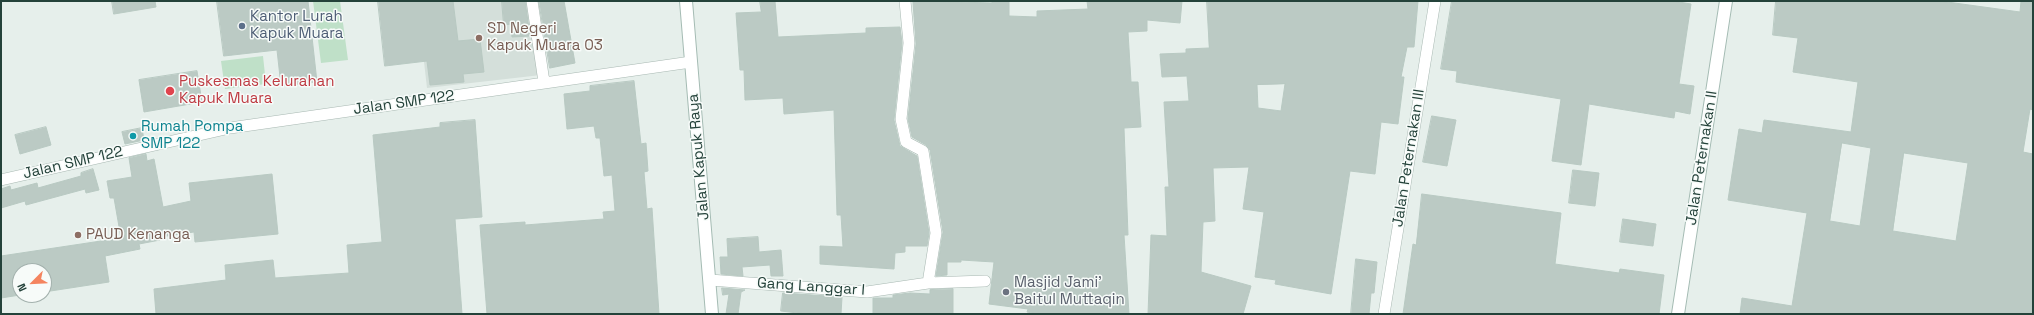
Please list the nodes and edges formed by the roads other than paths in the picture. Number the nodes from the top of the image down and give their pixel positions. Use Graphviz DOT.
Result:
graph roads {
  1 [pos="532,1"];
  2 [pos="686,1"];
  3 [pos="906,1"];
  4 [pos="1434,1"];
  5 [pos="1726,1"];
  6 [pos="691,62"];
  7 [pos="544,82"];
  8 [pos="1,180"];
  9 [pos="710,280"];
  10 [pos="985,281"];
  11 [pos="928,284"];
  12 [pos="712,314"];
  13 [pos="1384,314"];
  14 [pos="1678,314"];
  1 -- 7 [label="street"];
  2 -- 6 [label="main road, Jalan Kapuk Raya"];
  3 -- 11 [label="street"];
  4 -- 13 [label="street, Jalan Peternakan III"];
  5 -- 14 [label="main road, Jalan Peternakan II"];
  6 -- 7 [label="street, Jalan SMP 122"];
  6 -- 9 [label="main road, Jalan Kapuk Raya"];
  7 -- 8 [label="street, Jalan SMP 122"];
  9 -- 11 [label="street, Gang Langgar I"];
  9 -- 12 [label="main road, Jalan Kapuk Raya"];
  10 -- 11 [label="street, Gang Langgar I"];
}
